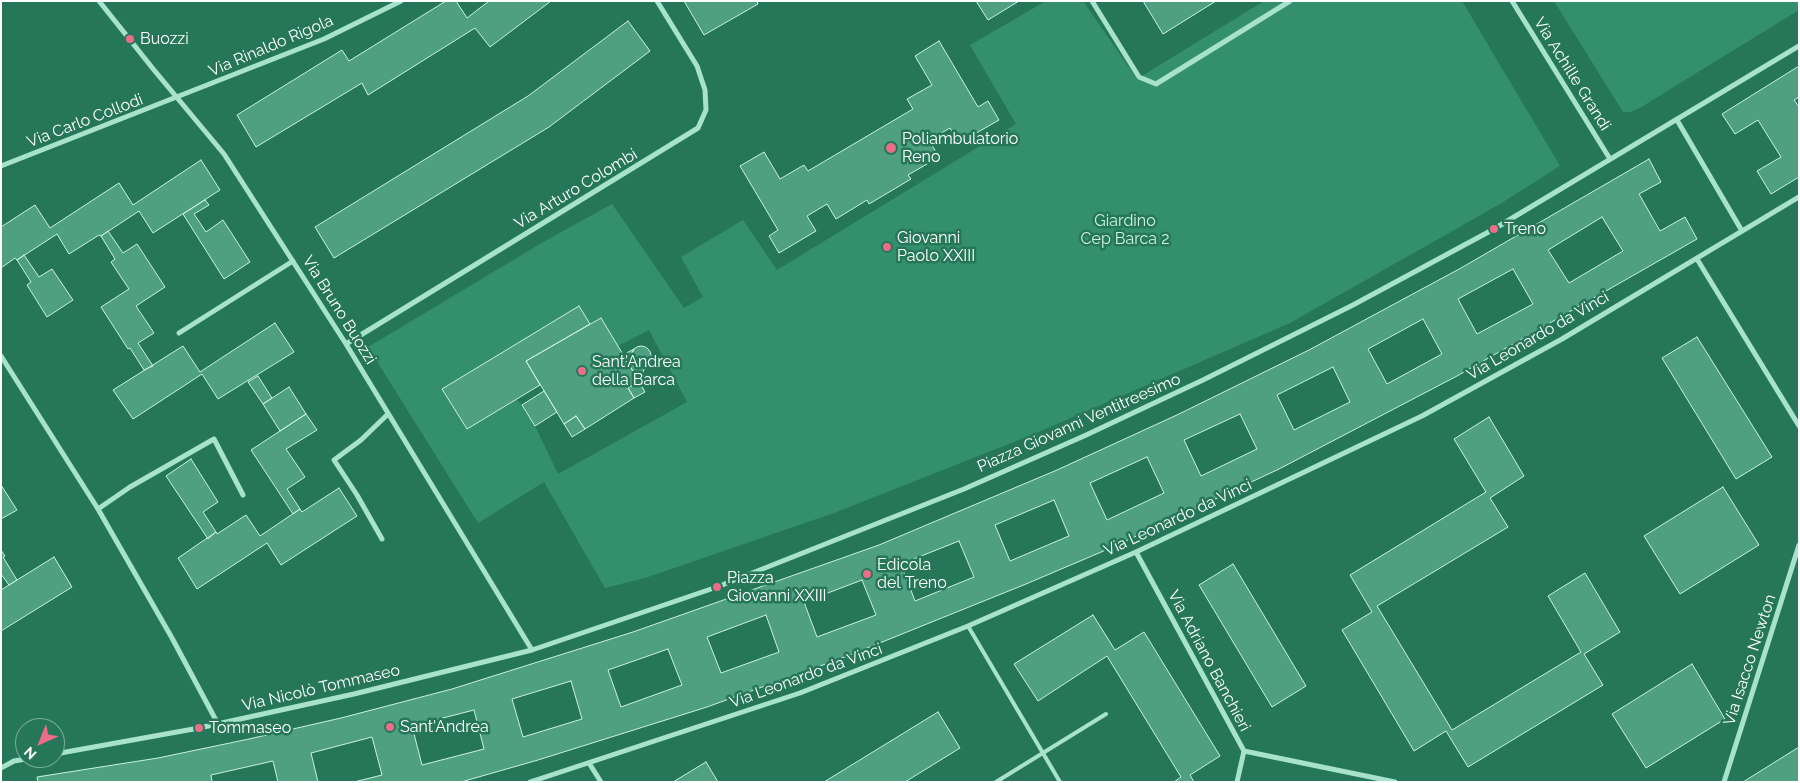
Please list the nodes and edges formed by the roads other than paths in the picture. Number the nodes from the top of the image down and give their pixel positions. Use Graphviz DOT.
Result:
graph roads {
  1 [pos="99,1"];
  2 [pos="401,1"];
  3 [pos="657,1"];
  4 [pos="1092,1"];
  5 [pos="1290,1"];
  6 [pos="1512,1"];
  7 [pos="1799,46"];
  8 [pos="177,98"];
  9 [pos="1678,120"];
  10 [pos="1610,160"];
  11 [pos="1,166"];
  12 [pos="1799,197"];
  13 [pos="1742,231"];
  14 [pos="1696,259"];
  15 [pos="293,261"];
  16 [pos="179,333"];
  17 [pos="346,344"];
  18 [pos="1,356"];
  19 [pos="388,414"];
  20 [pos="1799,426"];
  21 [pos="243,495"];
  22 [pos="98,510"];
  23 [pos="382,539"];
  24 [pos="1799,545"];
  25 [pos="1136,552"];
  26 [pos="968,626"];
  27 [pos="532,650"];
  28 [pos="1106,714"];
  29 [pos="218,724"];
  30 [pos="1244,751"];
  31 [pos="65,752"];
  32 [pos="1042,752"];
  33 [pos="15,761"];
  34 [pos="589,763"];
  35 [pos="1,768"];
  36 [pos="530,782"];
  37 [pos="601,782"];
  38 [pos="996,782"];
  39 [pos="1060,782"];
  40 [pos="1237,782"];
  41 [pos="1395,782"];
  42 [pos="1724,782"];
  1 -- 8 [label="street, Via Bruno Buozzi"];
  2 -- 8 [label="street, Via Rinaldo Rigola"];
  3 -- 17 [label="street, Via Arturo Colombi"];
  4 -- 5 [label="street"];
  6 -- 10 [label="street, Via Achille Grandi"];
  7 -- 9 [label="street, Piazza Giovanni Ventitreesimo"];
  8 -- 11 [label="street, Via Carlo Collodi"];
  8 -- 15 [label="street, Via Bruno Buozzi"];
  9 -- 10 [label="street, Piazza Giovanni Ventitreesimo"];
  9 -- 13 [label="street"];
  10 -- 27 [label="street, Piazza Giovanni Ventitreesimo"];
  12 -- 13 [label="street, Via Leonardo da Vinci"];
  13 -- 14 [label="street, Via Leonardo da Vinci"];
  14 -- 20 [label="street"];
  14 -- 25 [label="street, Via Leonardo da Vinci"];
  15 -- 16 [label="street"];
  15 -- 17 [label="street, Via Bruno Buozzi"];
  17 -- 19 [label="street, Via Bruno Buozzi"];
  18 -- 22 [label="street"];
  19 -- 23 [label="street"];
  19 -- 27 [label="street, Via Bruno Buozzi"];
  21 -- 22 [label="street"];
  22 -- 29 [label="street"];
  24 -- 42 [label="street, Via Isacco Newton"];
  25 -- 26 [label="street, Via Leonardo da Vinci"];
  25 -- 30 [label="street, Via Adriano Banchieri"];
  26 -- 32 [label="lane"];
  26 -- 34 [label="street, Via Leonardo da Vinci"];
  27 -- 29 [label="street, Via Nicolò Tommaseo"];
  28 -- 32 [label="lane"];
  29 -- 31 [label="street, Via Nicolò Tommaseo"];
  30 -- 40 [label="street"];
  30 -- 41 [label="street, Via Adriano Banchieri"];
  32 -- 38 [label="lane"];
  32 -- 39 [label="lane"];
  33 -- 35 [label="street"];
  34 -- 36 [label="street, Via Leonardo da Vinci"];
  34 -- 37 [label="street"];
}
